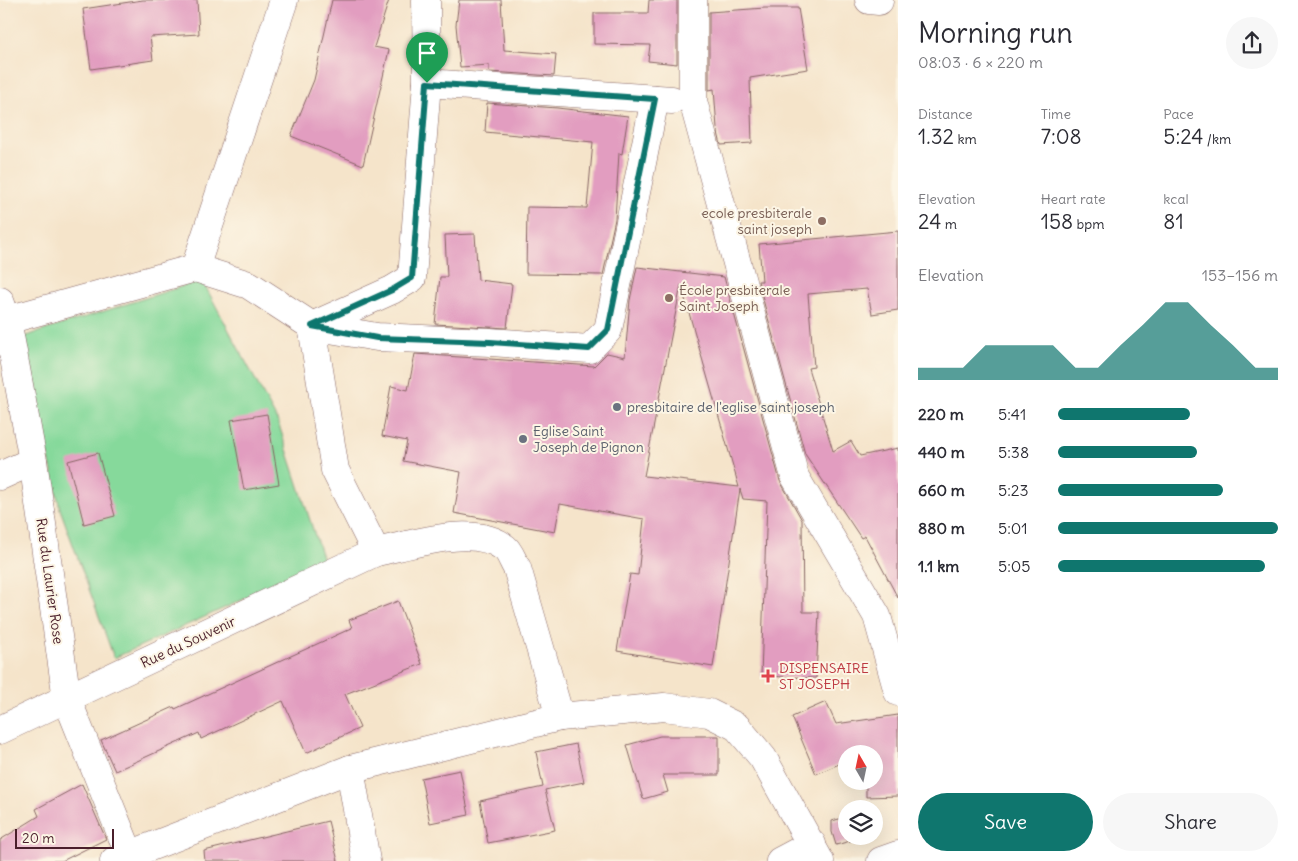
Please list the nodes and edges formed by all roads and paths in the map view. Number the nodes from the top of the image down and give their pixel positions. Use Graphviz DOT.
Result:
graph roads {
  1 [pos="284,0"];
  2 [pos="426,0"];
  3 [pos="693,0"];
  4 [pos="427,83"];
  5 [pos="655,99"];
  6 [pos="693,100"];
  7 [pos="195,268"];
  8 [pos="4,311"];
  9 [pos="312,326"];
  10 [pos="34,460"];
  11 [pos="0,476"];
  12 [pos="376,552"];
  13 [pos="898,692"];
  14 [pos="67,699"];
  15 [pos="560,717"];
  16 [pos="0,730"];
  17 [pos="350,769"];
  18 [pos="816,853"];
  19 [pos="898,855"];
  20 [pos="126,858"];
  21 [pos="366,861"];
  22 [pos="780,861"];
  23 [pos="881,861"];
  1 -- 7 [label="street"];
  2 -- 4 [label="street"];
  3 -- 6 [label="street"];
  4 -- 5 [label="street"];
  4 -- 9 [label="street"];
  5 -- 6 [label="street"];
  5 -- 9 [label="street"];
  6 -- 13 [label="street"];
  7 -- 8 [label="street"];
  7 -- 9 [label="street"];
  8 -- 10 [label="street, Rue du Laurier Rose"];
  9 -- 12 [label="street"];
  10 -- 11 [label="street"];
  10 -- 14 [label="street, Rue du Laurier Rose"];
  12 -- 14 [label="street, Rue du Souvenir"];
  12 -- 15 [label="street, Rue du Souvenir"];
  14 -- 16 [label="street, Rue du Souvenir"];
  14 -- 20 [label="street, Rue du Laurier Rose"];
  15 -- 17 [label="street"];
  15 -- 18 [label="street"];
  17 -- 20 [label="street"];
  17 -- 21 [label="street"];
  18 -- 22 [label="street"];
  19 -- 23 [label="street"];
}
